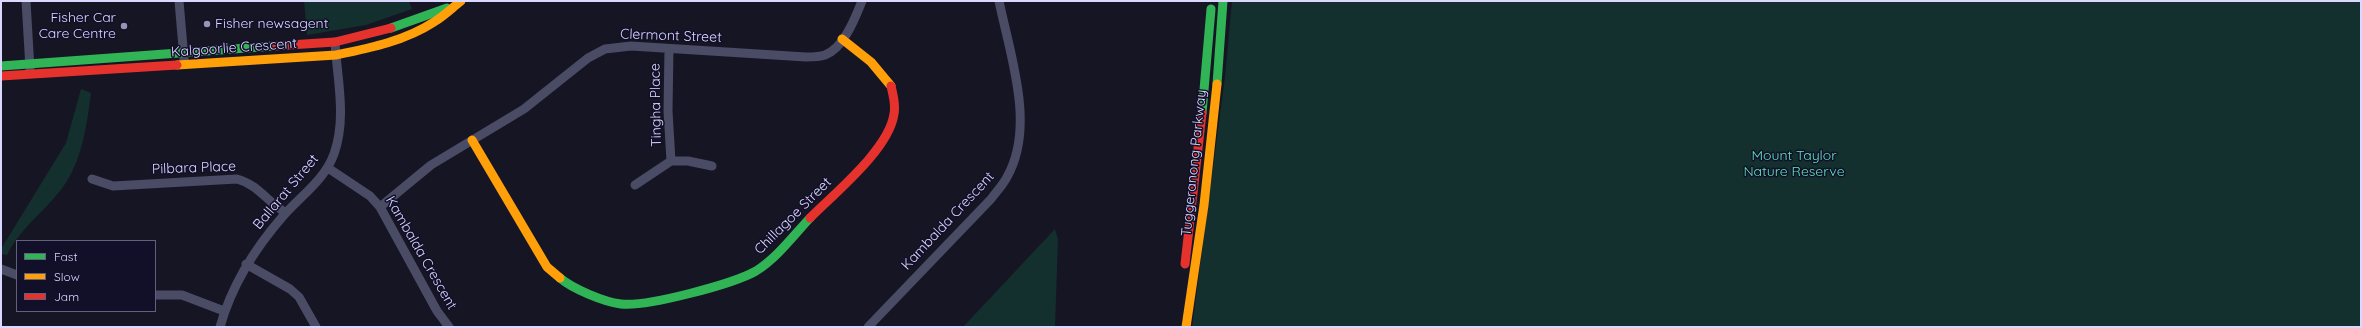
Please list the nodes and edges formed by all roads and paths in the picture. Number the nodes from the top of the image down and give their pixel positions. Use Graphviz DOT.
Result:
graph roads {
  1 [pos="26,1"];
  2 [pos="179,1"];
  3 [pos="862,1"];
  4 [pos="1000,1"];
  5 [pos="1212,1"];
  6 [pos="1223,1"];
  7 [pos="458,3"];
  8 [pos="842,39"];
  9 [pos="335,42"];
  10 [pos="669,49"];
  11 [pos="183,53"];
  12 [pos="336,56"];
  13 [pos="30,64"];
  14 [pos="184,65"];
  15 [pos="1,66"];
  16 [pos="30,74"];
  17 [pos="1,76"];
  18 [pos="472,140"];
  19 [pos="671,161"];
  20 [pos="712,166"];
  21 [pos="328,168"];
  22 [pos="92,179"];
  23 [pos="634,185"];
  24 [pos="380,207"];
  25 [pos="286,213"];
  26 [pos="246,264"];
  27 [pos="1,269"];
  28 [pos="1184,274"];
  29 [pos="16,275"];
  30 [pos="156,295"];
  31 [pos="224,311"];
  32 [pos="220,327"];
  33 [pos="316,327"];
  34 [pos="448,327"];
  35 [pos="868,327"];
  36 [pos="1186,327"];
  1 -- 13 [label="street"];
  2 -- 11 [label="street"];
  3 -- 8 [label="street, Clermont Street"];
  4 -- 35 [label="street, Kambalda Crescent"];
  5 -- 28 [label="main road, Tuggeranong Parkway"];
  6 -- 36 [label="main road, Tuggeranong Parkway"];
  7 -- 9 [label="main road, Kalgoorlie Crescent"];
  7 -- 12 [label="main road, Kalgoorlie Crescent"];
  8 -- 10 [label="street, Clermont Street"];
  8 -- 18 [label="main road, Chillagoe Street"];
  9 -- 11 [label="main road, Kalgoorlie Crescent"];
  9 -- 12 [label="street, Ballarat Street"];
  10 -- 18 [label="street, Clermont Street"];
  10 -- 19 [label="street, Tingha Place"];
  11 -- 13 [label="main road, Kalgoorlie Crescent"];
  11 -- 14 [label="street"];
  12 -- 14 [label="main road, Kalgoorlie Crescent"];
  12 -- 21 [label="street, Ballarat Street"];
  13 -- 15 [label="main road, Kalgoorlie Crescent"];
  13 -- 16 [label="street"];
  14 -- 16 [label="main road, Kalgoorlie Crescent"];
  16 -- 17 [label="main road, Kalgoorlie Crescent"];
  18 -- 24 [label="street, Clermont Street"];
  19 -- 20 [label="street, Tingha Place"];
  19 -- 23 [label="street, Tingha Place"];
  21 -- 24 [label="street, Kambalda Crescent"];
  21 -- 25 [label="street, Ballarat Street"];
  22 -- 25 [label="street, Pilbara Place"];
  24 -- 34 [label="street, Kambalda Crescent"];
  25 -- 26 [label="street, Ballarat Street"];
  26 -- 31 [label="street, Ballarat Street"];
  26 -- 33 [label="street"];
  27 -- 29 [label="street"];
  30 -- 31 [label="street"];
  31 -- 32 [label="street, Ballarat Street"];
}
